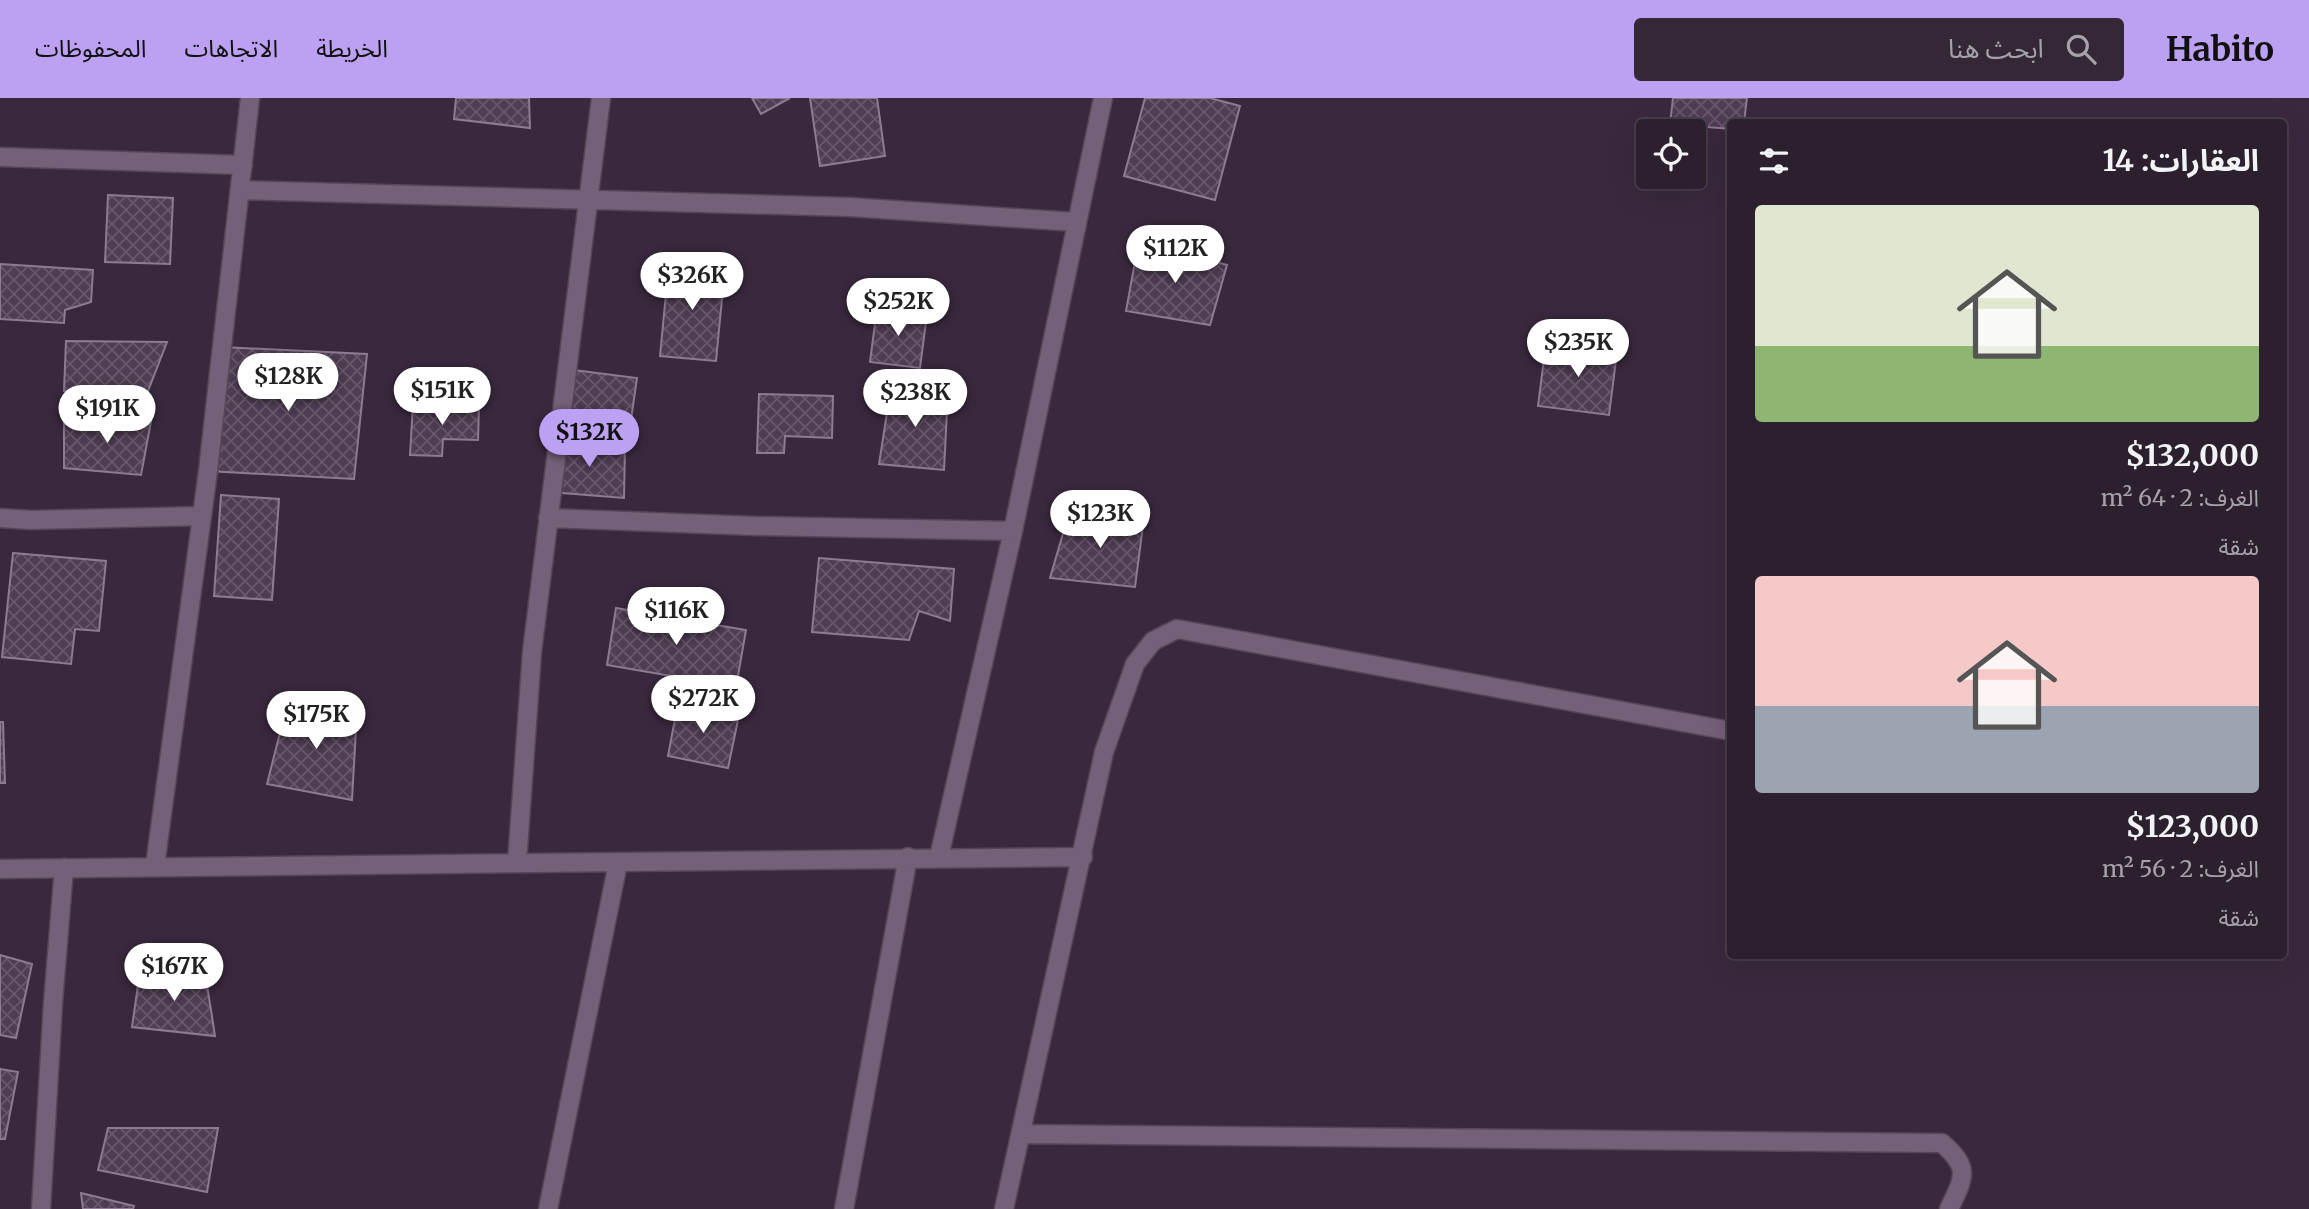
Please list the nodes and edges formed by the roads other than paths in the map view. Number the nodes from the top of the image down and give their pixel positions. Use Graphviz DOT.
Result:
graph roads {
  1 [pos="250,98"];
  2 [pos="601,98"];
  3 [pos="1103,98"];
  4 [pos="0,157"];
  5 [pos="243,165"];
  6 [pos="240,190"];
  7 [pos="587,200"];
  8 [pos="1076,222"];
  9 [pos="202,516"];
  10 [pos="0,518"];
  11 [pos="548,518"];
  12 [pos="1013,531"];
  13 [pos="1727,730"];
  14 [pos="908,857"];
  15 [pos="939,857"];
  16 [pos="1083,857"];
  17 [pos="517,863"];
  18 [pos="618,863"];
  19 [pos="155,866"];
  20 [pos="64,868"];
  21 [pos="0,869"];
  22 [pos="1021,1134"];
  23 [pos="41,1209"];
  24 [pos="548,1209"];
  25 [pos="844,1209"];
  26 [pos="1004,1209"];
  27 [pos="1949,1209"];
  1 -- 5 [label="street"];
  2 -- 7 [label="street"];
  3 -- 8 [label="street"];
  4 -- 5 [label="street"];
  5 -- 6 [label="street"];
  6 -- 7 [label="street"];
  6 -- 9 [label="street"];
  7 -- 8 [label="street"];
  7 -- 11 [label="street"];
  8 -- 12 [label="street"];
  9 -- 10 [label="street"];
  9 -- 19 [label="street"];
  11 -- 12 [label="street"];
  11 -- 17 [label="street"];
  12 -- 15 [label="street"];
  13 -- 16 [label="street"];
  14 -- 15 [label="street"];
  14 -- 18 [label="street"];
  14 -- 25 [label="street"];
  15 -- 16 [label="street"];
  16 -- 22 [label="street"];
  17 -- 18 [label="street"];
  17 -- 19 [label="street"];
  18 -- 24 [label="street"];
  19 -- 20 [label="street"];
  20 -- 21 [label="street"];
  20 -- 23 [label="street"];
  22 -- 26 [label="street"];
  22 -- 27 [label="street"];
}
